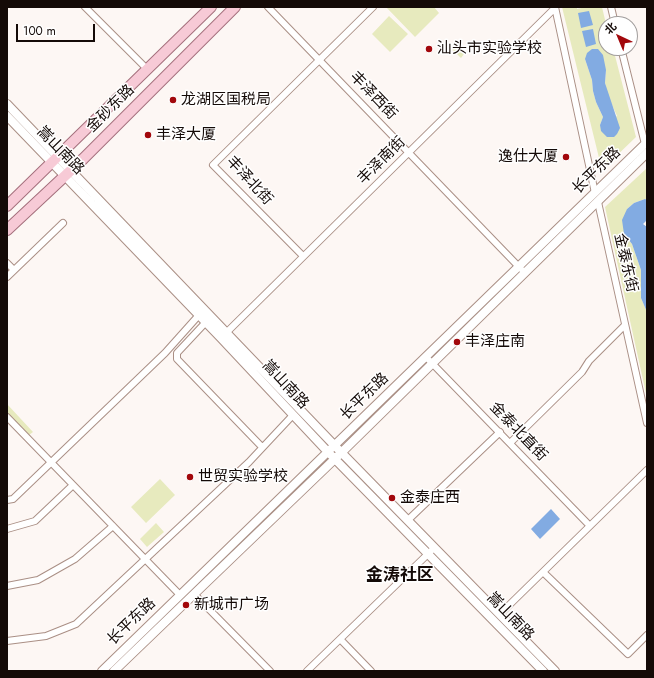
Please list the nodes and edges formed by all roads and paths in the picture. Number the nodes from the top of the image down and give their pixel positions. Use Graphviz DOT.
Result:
graph roads {
  1 [pos="85,7"];
  2 [pos="211,7"];
  3 [pos="235,7"];
  4 [pos="268,7"];
  5 [pos="373,7"];
  6 [pos="555,8"];
  7 [pos="623,56"];
  8 [pos="319,60"];
  9 [pos="147,69"];
  10 [pos="7,104"];
  11 [pos="7,116"];
  12 [pos="646,143"];
  13 [pos="409,152"];
  14 [pos="647,153"];
  15 [pos="54,159"];
  16 [pos="67,173"];
  17 [pos="595,193"];
  18 [pos="598,202"];
  19 [pos="7,206"];
  20 [pos="63,223"];
  21 [pos="7,230"];
  22 [pos="304,256"];
  23 [pos="7,263"];
  24 [pos="14,270"];
  25 [pos="522,270"];
  26 [pos="7,277"];
  27 [pos="199,315"];
  28 [pos="206,322"];
  29 [pos="625,325"];
  30 [pos="227,332"];
  31 [pos="430,360"];
  32 [pos="293,415"];
  33 [pos="7,417"];
  34 [pos="647,423"];
  35 [pos="500,432"];
  36 [pos="510,443"];
  37 [pos="335,446"];
  38 [pos="262,447"];
  39 [pos="328,452"];
  40 [pos="342,452"];
  41 [pos="335,459"];
  42 [pos="51,462"];
  43 [pos="647,470"];
  44 [pos="73,485"];
  45 [pos="7,500"];
  46 [pos="408,520"];
  47 [pos="113,526"];
  48 [pos="590,526"];
  49 [pos="7,529"];
  50 [pos="435,547"];
  51 [pos="428,554"];
  52 [pos="146,560"];
  53 [pos="543,572"];
  54 [pos="7,586"];
  55 [pos="194,594"];
  56 [pos="180,595"];
  57 [pos="500,614"];
  58 [pos="647,635"];
  59 [pos="340,639"];
  60 [pos="7,641"];
  61 [pos="102,671"];
  62 [pos="114,671"];
  63 [pos="270,671"];
  64 [pos="307,671"];
  65 [pos="371,671"];
  66 [pos="543,671"];
  67 [pos="556,671"];
  1 -- 9 [label="street"];
  2 -- 9 [label="main road, 金砂东路"];
  3 -- 16 [label="main road, 金砂东路"];
  4 -- 8 [label="street, 丰泽西街"];
  5 -- 8 [label="street, 丰泽北街"];
  6 -- 13 [label="street, 丰泽南街"];
  6 -- 17 [label="street"];
  7 -- 12 [label="street"];
  8 -- 13 [label="street, 丰泽西街"];
  8 -- 22 [label="street, 丰泽北街"];
  9 -- 15 [label="main road, 金砂东路"];
  10 -- 15 [label="street, 嵩山南路"];
  11 -- 15 [label="street, 嵩山南路"];
  12 -- 17 [label="street, 长平东路"];
  13 -- 22 [label="street, 丰泽南街"];
  13 -- 25 [label="street, 丰泽西街"];
  14 -- 18 [label="street, 长平东路"];
  15 -- 16 [label="street, 嵩山南路"];
  15 -- 19 [label="main road, 金砂东路"];
  16 -- 21 [label="main road, 金砂东路"];
  16 -- 27 [label="street, 嵩山南路"];
  16 -- 30 [label="street, 嵩山南路"];
  17 -- 25 [label="street, 长平东路"];
  18 -- 25 [label="street, 长平东路"];
  18 -- 29 [label="street, 金泰东街"];
  20 -- 24 [label="street"];
  22 -- 30 [label="street, 丰泽南街"];
  23 -- 24 [label="street"];
  24 -- 26 [label="street"];
  25 -- 31 [label="street, 长平东路"];
  27 -- 28 [label="street, 嵩山南路"];
  27 -- 42 [label="street"];
  28 -- 32 [label="street, 嵩山南路"];
  28 -- 38 [label="street"];
  29 -- 34 [label="street, 金泰东街"];
  29 -- 36 [label="street"];
  30 -- 37 [label="street, 嵩山南路"];
  31 -- 35 [label="street, 金泰北直街"];
  31 -- 37 [label="street, 长平东路"];
  31 -- 40 [label="street, 长平东路"];
  32 -- 38 [label="street"];
  32 -- 39 [label="street, 嵩山南路"];
  33 -- 42 [label="street"];
  35 -- 36 [label="street, 金泰北直街"];
  35 -- 46 [label="street"];
  36 -- 48 [label="street, 金泰北直街"];
  37 -- 39 [label="street, 长平东路"];
  37 -- 40 [label="street, 嵩山南路"];
  38 -- 52 [label="street"];
  39 -- 41 [label="street, 嵩山南路"];
  39 -- 56 [label="street, 长平东路"];
  40 -- 41 [label="street, 长平东路"];
  40 -- 46 [label="street, 嵩山南路"];
  41 -- 51 [label="street, 嵩山南路"];
  41 -- 55 [label="street, 长平东路"];
  42 -- 44 [label="street"];
  42 -- 45 [label="street"];
  43 -- 48 [label="street"];
  44 -- 47 [label="street"];
  44 -- 49 [label="street"];
  46 -- 50 [label="street, 嵩山南路"];
  47 -- 52 [label="street"];
  47 -- 54 [label="street"];
  48 -- 53 [label="street"];
  50 -- 51 [label="street"];
  50 -- 57 [label="street, 嵩山南路"];
  51 -- 59 [label="street"];
  51 -- 66 [label="street, 嵩山南路"];
  52 -- 56 [label="street"];
  52 -- 60 [label="street"];
  53 -- 57 [label="street"];
  53 -- 58 [label="street"];
  55 -- 62 [label="street, 长平东路"];
  55 -- 63 [label="street"];
  56 -- 61 [label="street, 长平东路"];
  57 -- 67 [label="street, 嵩山南路"];
  59 -- 64 [label="street"];
  59 -- 65 [label="street"];
}
